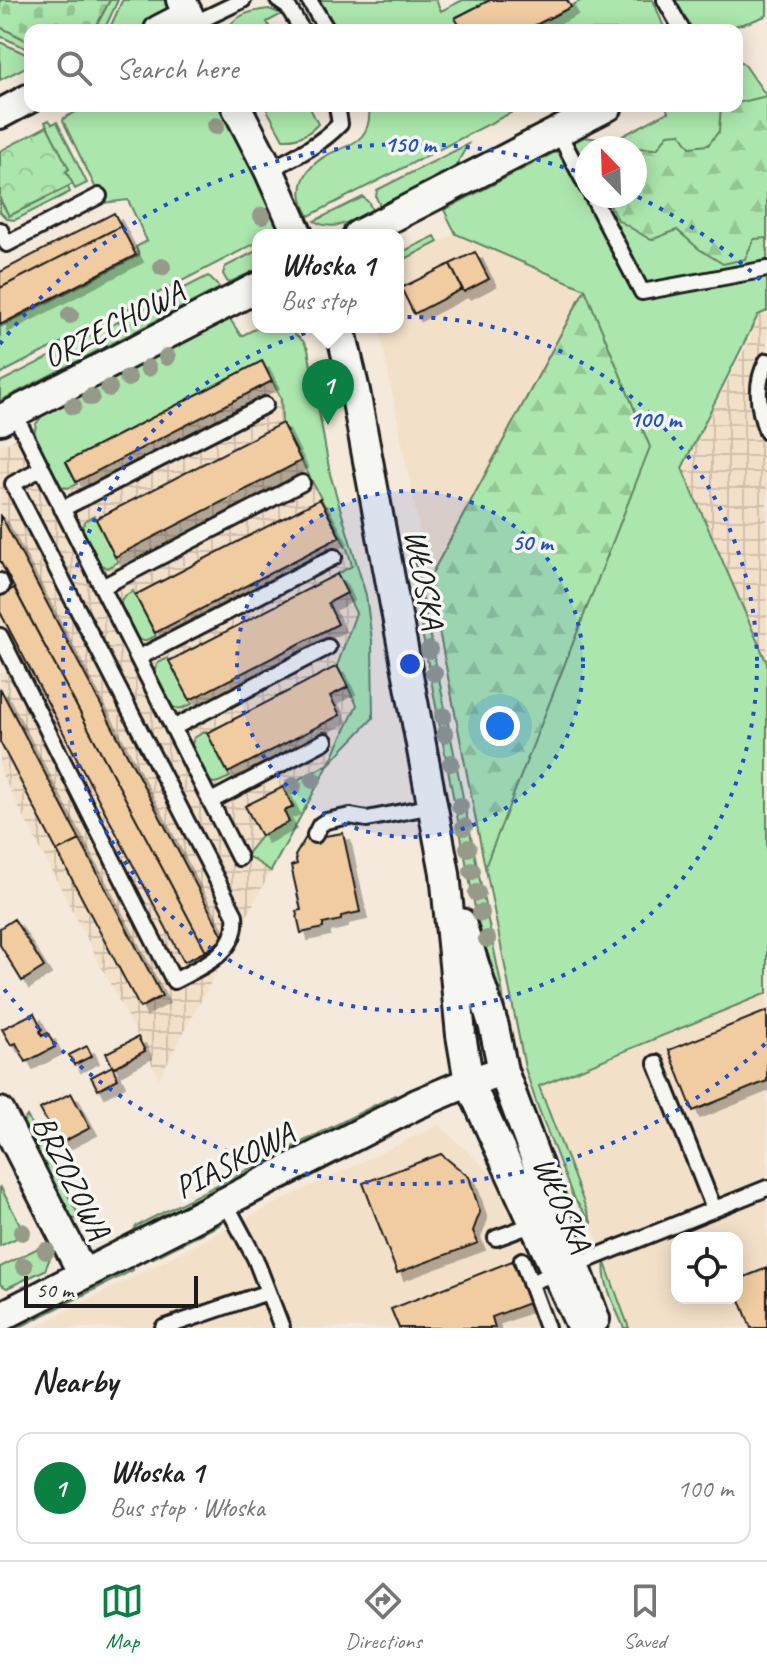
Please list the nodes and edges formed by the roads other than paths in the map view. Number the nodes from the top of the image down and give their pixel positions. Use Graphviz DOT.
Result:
graph roads {
  1 [pos="243,0"];
  2 [pos="278,0"];
  3 [pos="309,0"];
  4 [pos="665,0"];
  5 [pos="190,17"];
  6 [pos="298,24"];
  7 [pos="323,24"];
  8 [pos="679,24"];
  9 [pos="24,101"];
  10 [pos="239,112"];
  11 [pos="338,112"];
  12 [pos="348,112"];
  13 [pos="596,112"];
  14 [pos="0,114"];
  15 [pos="340,124"];
  16 [pos="558,132"];
  17 [pos="575,164"];
  18 [pos="269,170"];
  19 [pos="99,196"];
  20 [pos="598,208"];
  21 [pos="295,229"];
  22 [pos="370,229"];
  23 [pos="0,230"];
  24 [pos="4,246"];
  25 [pos="767,269"];
  26 [pos="252,290"];
  27 [pos="328,333"];
  28 [pos="341,333"];
  29 [pos="767,361"];
  30 [pos="355,391"];
  31 [pos="265,405"];
  32 [pos="7,417"];
  33 [pos="767,432"];
  34 [pos="42,468"];
  35 [pos="302,483"];
  36 [pos="62,509"];
  37 [pos="334,557"];
  38 [pos="0,581"];
  39 [pos="0,587"];
  40 [pos="102,587"];
  41 [pos="0,636"];
  42 [pos="328,647"];
  43 [pos="138,658"];
  44 [pos="173,728"];
  45 [pos="325,741"];
  46 [pos="211,801"];
  47 [pos="433,806"];
  48 [pos="315,835"];
  49 [pos="239,858"];
  50 [pos="445,873"];
  51 [pos="656,1063"];
  52 [pos="503,1071"];
  53 [pos="469,1082"];
  54 [pos="1,1115"];
  55 [pos="767,1188"];
  56 [pos="225,1202"];
  57 [pos="714,1209"];
  58 [pos="545,1220"];
  59 [pos="496,1238"];
  60 [pos="522,1260"];
  61 [pos="554,1273"];
  62 [pos="83,1274"];
  63 [pos="268,1292"];
  64 [pos="0,1317"];
  65 [pos="590,1327"];
  66 [pos="163,1328"];
  67 [pos="282,1328"];
  68 [pos="547,1328"];
  1 -- 5 [label="lane"];
  2 -- 6 [label="lane"];
  3 -- 7 [label="lane"];
  4 -- 8 [label="lane"];
  9 -- 14 [label="street"];
  10 -- 18 [label="street"];
  11 -- 15 [label="lane"];
  12 -- 15 [label="lane"];
  13 -- 16 [label="street"];
  15 -- 18 [label="lane"];
  16 -- 17 [label="lane"];
  16 -- 22 [label="street"];
  18 -- 21 [label="street"];
  19 -- 24 [label="lane"];
  20 -- 25 [label="lane"];
  23 -- 24 [label="lane"];
  26 -- 32 [label="street, ORZECHOWA"];
  27 -- 30 [label="street, WŁOSKA"];
  28 -- 30 [label="street, WŁOSKA"];
  29 -- 33 [label="lane"];
  30 -- 47 [label="street, WŁOSKA"];
  31 -- 36 [label="lane"];
  32 -- 34 [label="lane"];
  34 -- 36 [label="lane"];
  34 -- 41 [label="lane"];
  35 -- 40 [label="lane"];
  36 -- 40 [label="lane"];
  37 -- 43 [label="lane"];
  38 -- 39 [label="lane"];
  40 -- 43 [label="lane"];
  42 -- 44 [label="lane"];
  43 -- 44 [label="lane"];
  44 -- 46 [label="lane"];
  45 -- 46 [label="lane"];
  46 -- 49 [label="lane"];
  47 -- 48 [label="lane"];
  47 -- 50 [label="street, WŁOSKA"];
  50 -- 52 [label="street, WŁOSKA"];
  50 -- 53 [label="street, WŁOSKA"];
  51 -- 57 [label="lane"];
  52 -- 53 [label="street, PIASKOWA"];
  52 -- 58 [label="street, WŁOSKA"];
  53 -- 56 [label="street, PIASKOWA"];
  53 -- 58 [label="street, WŁOSKA"];
  54 -- 62 [label="street, BRZOZOWA"];
  55 -- 57 [label="lane"];
  56 -- 62 [label="street, PIASKOWA"];
  56 -- 63 [label="lane"];
  57 -- 61 [label="lane"];
  58 -- 59 [label="lane"];
  58 -- 61 [label="street, WŁOSKA"];
  60 -- 61 [label="lane"];
  61 -- 65 [label="street, WŁOSKA"];
  61 -- 68 [label="lane"];
  62 -- 64 [label="street, PIASKOWA"];
  63 -- 66 [label="lane"];
  63 -- 67 [label="lane"];
}
